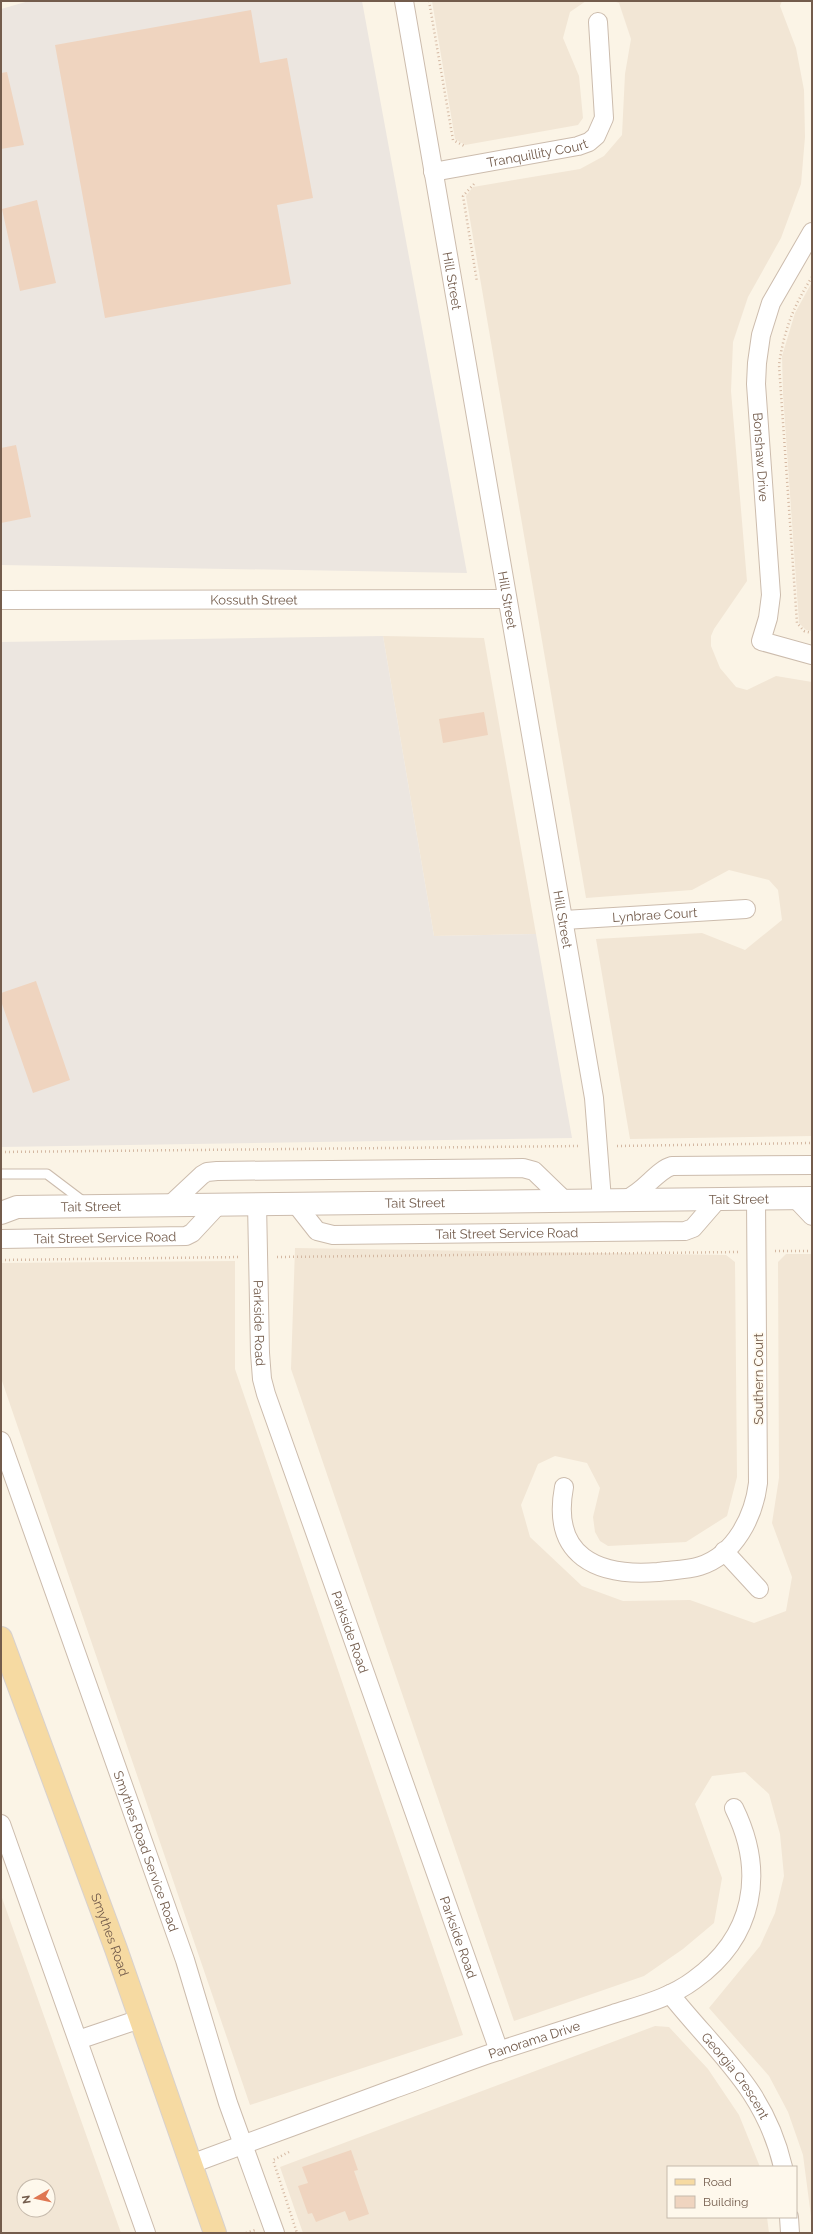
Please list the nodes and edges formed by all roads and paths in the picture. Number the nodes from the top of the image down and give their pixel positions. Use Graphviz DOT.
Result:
graph roads {
  1 [pos="404,1"];
  2 [pos="429,1"];
  3 [pos="598,22"];
  4 [pos="474,164"];
  5 [pos="433,172"];
  6 [pos="812,232"];
  7 [pos="812,277"];
  8 [pos="477,282"];
  9 [pos="507,599"];
  10 [pos="1,600"];
  11 [pos="812,633"];
  12 [pos="812,655"];
  13 [pos="746,909"];
  14 [pos="564,920"];
  15 [pos="812,1143"];
  16 [pos="599,1146"];
  17 [pos="1,1152"];
  18 [pos="812,1164"];
  19 [pos="1,1174"];
  20 [pos="719,1198"];
  21 [pos="756,1198"];
  22 [pos="804,1198"];
  23 [pos="564,1200"];
  24 [pos="602,1200"];
  25 [pos="626,1200"];
  26 [pos="257,1203"];
  27 [pos="295,1203"];
  28 [pos="219,1204"];
  29 [pos="170,1205"];
  30 [pos="6,1206"];
  31 [pos="90,1206"];
  32 [pos="812,1216"];
  33 [pos="1,1239"];
  34 [pos="812,1251"];
  35 [pos="757,1252"];
  36 [pos="258,1257"];
  37 [pos="1,1260"];
  38 [pos="1,1441"];
  39 [pos="6,1472"];
  40 [pos="564,1487"];
  41 [pos="724,1551"];
  42 [pos="759,1589"];
  43 [pos="1,1638"];
  44 [pos="734,1808"];
  45 [pos="1,1824"];
  46 [pos="670,1994"];
  47 [pos="140,2019"];
  48 [pos="78,2040"];
  49 [pos="499,2050"];
  50 [pos="243,2144"];
  51 [pos="289,2152"];
  52 [pos="191,2164"];
  53 [pos="783,2166"];
  54 [pos="789,2218"];
  55 [pos="146,2233"];
  56 [pos="215,2233"];
  57 [pos="275,2233"];
  58 [pos="297,2233"];
  59 [pos="790,2233"];
  1 -- 5 [label="street, Hill Street"];
  2 -- 4 [label="path"];
  3 -- 4 [label="street, Tranquillity Court"];
  4 -- 5 [label="street, Tranquillity Court"];
  4 -- 8 [label="path"];
  5 -- 9 [label="street, Hill Street"];
  6 -- 12 [label="street, Bonshaw Drive"];
  7 -- 11 [label="path"];
  9 -- 10 [label="street, Kossuth Street"];
  9 -- 14 [label="street, Hill Street"];
  13 -- 14 [label="street, Lynbrae Court"];
  14 -- 16 [label="street, Hill Street"];
  15 -- 16 [label="path"];
  16 -- 17 [label="path"];
  16 -- 24 [label="street, Hill Street"];
  18 -- 25 [label="street"];
  19 -- 31 [label="lane"];
  20 -- 21 [label="street, Tait Street"];
  20 -- 25 [label="street, Tait Street"];
  20 -- 27 [label="street, Tait Street Service Road"];
  21 -- 22 [label="street, Tait Street"];
  21 -- 35 [label="street, Southern Court"];
  22 -- 32 [label="street"];
  23 -- 24 [label="street, Tait Street"];
  23 -- 27 [label="street, Tait Street"];
  23 -- 29 [label="street"];
  24 -- 25 [label="street, Tait Street"];
  26 -- 27 [label="street, Tait Street"];
  26 -- 28 [label="street, Tait Street"];
  26 -- 36 [label="street, Parkside Road"];
  28 -- 29 [label="street, Tait Street"];
  28 -- 33 [label="street, Tait Street Service Road"];
  29 -- 31 [label="street, Tait Street"];
  30 -- 31 [label="street, Tait Street"];
  34 -- 35 [label="path"];
  35 -- 36 [label="path"];
  35 -- 41 [label="street, Southern Court"];
  36 -- 37 [label="path"];
  36 -- 49 [label="street, Parkside Road"];
  38 -- 39 [label="street, Smythes Road Service Road"];
  39 -- 50 [label="street, Smythes Road Service Road"];
  40 -- 41 [label="street, Southern Court"];
  41 -- 42 [label="street"];
  43 -- 47 [label="main road, Smythes Road"];
  44 -- 46 [label="street, Panorama Drive"];
  45 -- 48 [label="street"];
  46 -- 49 [label="street, Panorama Drive"];
  46 -- 53 [label="street, Georgia Crescent"];
  47 -- 48 [label="street"];
  47 -- 52 [label="main road, Smythes Road"];
  48 -- 55 [label="street"];
  49 -- 50 [label="street, Panorama Drive"];
  50 -- 52 [label="street, Panorama Drive"];
  50 -- 57 [label="street, Smythes Road Service Road"];
  51 -- 58 [label="path"];
  52 -- 56 [label="main road, Smythes Road"];
  54 -- 59 [label="street"];
}
